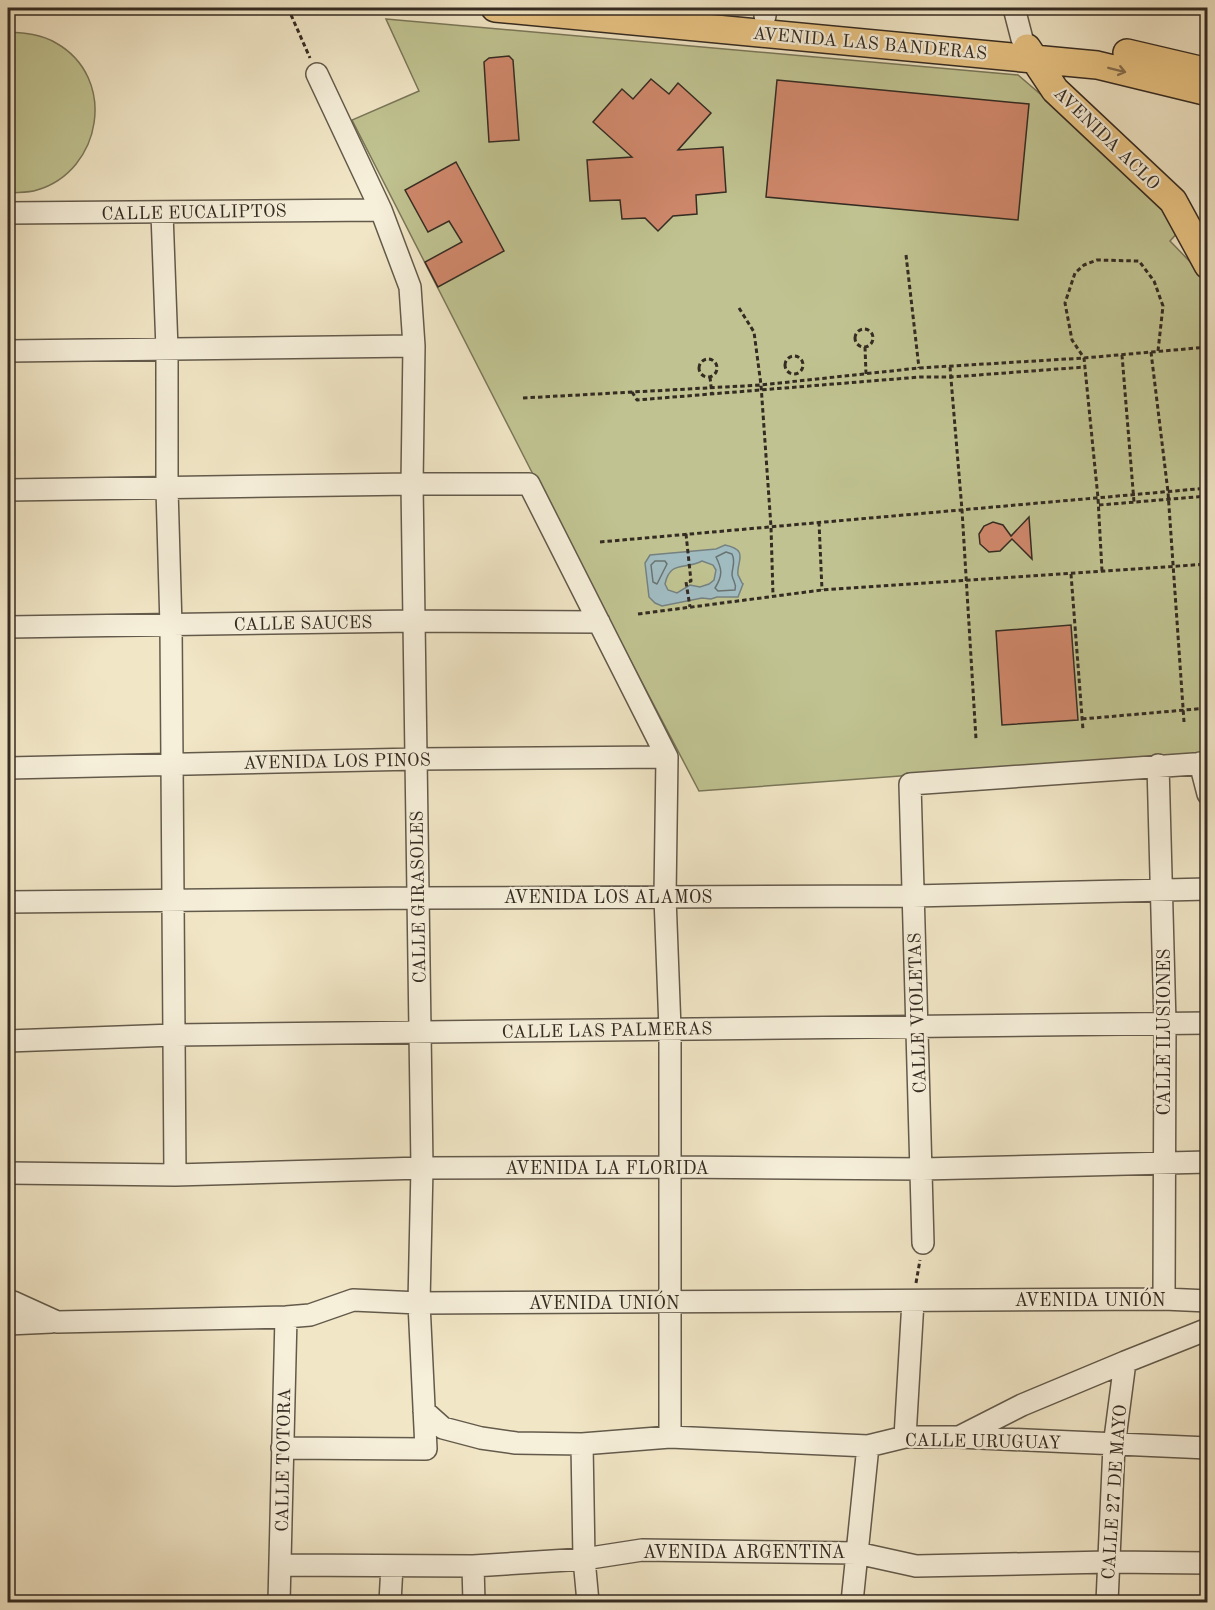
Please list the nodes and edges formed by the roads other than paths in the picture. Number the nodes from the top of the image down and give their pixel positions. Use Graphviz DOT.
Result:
graph roads {
  1 [pos="495,8"];
  2 [pos="671,8"];
  3 [pos="1014,8"];
  4 [pos="765,12"];
  5 [pos="1028,49"];
  6 [pos="1208,72"];
  7 [pos="317,74"];
  8 [pos="1208,92"];
  9 [pos="381,210"];
  10 [pos="8,213"];
  11 [pos="162,213"];
  12 [pos="1196,225"];
  13 [pos="1208,265"];
  14 [pos="414,346"];
  15 [pos="167,349"];
  16 [pos="8,351"];
  17 [pos="412,484"];
  18 [pos="167,489"];
  19 [pos="8,490"];
  20 [pos="414,621"];
  21 [pos="599,622"];
  22 [pos="171,626"];
  23 [pos="8,627"];
  24 [pos="667,757"];
  25 [pos="417,759"];
  26 [pos="1204,763"];
  27 [pos="172,765"];
  28 [pos="1158,765"];
  29 [pos="8,768"];
  30 [pos="1208,794"];
  31 [pos="1208,889"];
  32 [pos="1162,890"];
  33 [pos="913,896"];
  34 [pos="664,897"];
  35 [pos="418,898"];
  36 [pos="173,900"];
  37 [pos="8,902"];
  38 [pos="1165,1023"];
  39 [pos="1208,1023"];
  40 [pos="917,1026"];
  41 [pos="670,1029"];
  42 [pos="420,1032"];
  43 [pos="174,1035"];
  44 [pos="8,1041"];
  45 [pos="1164,1162"];
  46 [pos="1208,1162"];
  47 [pos="671,1167"];
  48 [pos="422,1168"];
  49 [pos="922,1169"];
  50 [pos="8,1173"];
  51 [pos="175,1175"];
  52 [pos="923,1243"];
  53 [pos="1164,1299"];
  54 [pos="913,1301"];
  55 [pos="1208,1301"];
  56 [pos="8,1302"];
  57 [pos="419,1303"];
  58 [pos="669,1303"];
  59 [pos="286,1317"];
  60 [pos="52,1322"];
  61 [pos="8,1324"];
  62 [pos="1208,1329"];
  63 [pos="1125,1362"];
  64 [pos="424,1411"];
  65 [pos="670,1437"];
  66 [pos="905,1437"];
  67 [pos="958,1437"];
  68 [pos="582,1444"];
  69 [pos="868,1446"];
  70 [pos="1114,1446"];
  71 [pos="282,1448"];
  72 [pos="1208,1448"];
  73 [pos="857,1553"];
  74 [pos="585,1559"];
  75 [pos="1108,1562"];
  76 [pos="1208,1563"];
  77 [pos="280,1565"];
  78 [pos="392,1566"];
  79 [pos="473,1566"];
  80 [pos="279,1602"];
  81 [pos="390,1602"];
  82 [pos="474,1602"];
  83 [pos="588,1602"];
  84 [pos="852,1602"];
  85 [pos="1107,1602"];
  1 -- 5 [label="main road, AVENIDA LAS BANDERAS"];
  2 -- 4 [label="main road, AVENIDA LAS BANDERAS"];
  3 -- 5 [label="street, AVENIDA ACLO"];
  4 -- 5 [label="main road, AVENIDA LAS BANDERAS"];
  5 -- 6 [label="main road, AVENIDA LAS BANDERAS"];
  5 -- 8 [label="main road, AVENIDA LAS BANDERAS, one-way"];
  5 -- 12 [label="main road, AVENIDA ACLO"];
  7 -- 9 [label="street, CALLE GIRASOLES"];
  9 -- 11 [label="street, CALLE EUCALIPTOS"];
  9 -- 14 [label="street, CALLE GIRASOLES"];
  10 -- 11 [label="street, CALLE EUCALIPTOS"];
  11 -- 15 [label="street"];
  12 -- 13 [label="main road, AVENIDA ACLO"];
  14 -- 15 [label="street"];
  14 -- 17 [label="street, CALLE GIRASOLES"];
  15 -- 16 [label="street"];
  15 -- 18 [label="street"];
  17 -- 18 [label="street"];
  17 -- 20 [label="street, CALLE GIRASOLES"];
  17 -- 21 [label="street"];
  18 -- 19 [label="street"];
  18 -- 22 [label="street"];
  20 -- 21 [label="street, CALLE SAUCES"];
  20 -- 22 [label="street, CALLE SAUCES"];
  20 -- 25 [label="street, CALLE GIRASOLES"];
  21 -- 24 [label="street"];
  22 -- 23 [label="street, CALLE SAUCES"];
  22 -- 27 [label="street"];
  24 -- 25 [label="street, AVENIDA LOS PINOS"];
  24 -- 34 [label="street"];
  25 -- 27 [label="street, AVENIDA LOS PINOS"];
  25 -- 35 [label="street, CALLE GIRASOLES"];
  26 -- 28 [label="street"];
  26 -- 30 [label="street"];
  27 -- 29 [label="street, AVENIDA LOS PINOS"];
  27 -- 36 [label="street"];
  28 -- 32 [label="street, CALLE ILUSIONES"];
  28 -- 33 [label="street, CALLE VIOLETAS"];
  31 -- 32 [label="street, AVENIDA LOS ALAMOS"];
  32 -- 33 [label="street, AVENIDA LOS ALAMOS"];
  32 -- 38 [label="street, CALLE ILUSIONES"];
  33 -- 34 [label="street, AVENIDA LOS ALAMOS"];
  33 -- 40 [label="street, CALLE VIOLETAS"];
  34 -- 35 [label="street, AVENIDA LOS ALAMOS"];
  34 -- 41 [label="street"];
  35 -- 36 [label="street, AVENIDA LOS ALAMOS"];
  35 -- 42 [label="street, CALLE GIRASOLES"];
  36 -- 37 [label="street, AVENIDA LOS ALAMOS"];
  36 -- 43 [label="street"];
  38 -- 39 [label="street, CALLE LAS PALMERAS"];
  38 -- 40 [label="street, CALLE LAS PALMERAS"];
  38 -- 45 [label="street, CALLE ILUSIONES"];
  40 -- 41 [label="street, CALLE LAS PALMERAS"];
  40 -- 49 [label="street, CALLE VIOLETAS"];
  41 -- 42 [label="street, CALLE LAS PALMERAS"];
  41 -- 47 [label="street"];
  42 -- 43 [label="street, CALLE LAS PALMERAS"];
  42 -- 48 [label="street, CALLE GIRASOLES"];
  43 -- 44 [label="street, CALLE LAS PALMERAS"];
  43 -- 51 [label="street"];
  45 -- 46 [label="street, AVENIDA LA FLORIDA"];
  45 -- 49 [label="street, AVENIDA LA FLORIDA"];
  45 -- 53 [label="street, CALLE ILUSIONES"];
  47 -- 48 [label="street, AVENIDA LA FLORIDA"];
  47 -- 49 [label="street, AVENIDA LA FLORIDA"];
  47 -- 58 [label="street"];
  48 -- 51 [label="street, AVENIDA LA FLORIDA"];
  48 -- 57 [label="street, CALLE GIRASOLES"];
  49 -- 52 [label="street, CALLE VIOLETAS"];
  50 -- 51 [label="street, AVENIDA LA FLORIDA"];
  53 -- 54 [label="street, AVENIDA UNIÓN"];
  53 -- 55 [label="street, AVENIDA UNIÓN"];
  54 -- 58 [label="street, AVENIDA UNIÓN"];
  54 -- 66 [label="street"];
  56 -- 60 [label="street, AVENIDA UNIÓN"];
  57 -- 58 [label="street, AVENIDA UNIÓN"];
  57 -- 59 [label="street, AVENIDA UNIÓN"];
  57 -- 64 [label="street, CALLE GIRASOLES"];
  58 -- 65 [label="street"];
  59 -- 60 [label="street, AVENIDA UNIÓN"];
  59 -- 71 [label="street, CALLE TOTORA"];
  60 -- 61 [label="street"];
  62 -- 63 [label="street"];
  63 -- 67 [label="street"];
  63 -- 70 [label="street, CALLE 27 DE MAYO"];
  64 -- 68 [label="street, CALLE URUGUAY"];
  64 -- 71 [label="street, CALLE GIRASOLES"];
  65 -- 68 [label="street, CALLE URUGUAY"];
  65 -- 69 [label="street, CALLE URUGUAY"];
  66 -- 67 [label="street, CALLE URUGUAY"];
  66 -- 69 [label="street, CALLE URUGUAY"];
  67 -- 70 [label="street, CALLE URUGUAY"];
  68 -- 74 [label="street"];
  69 -- 73 [label="street"];
  70 -- 72 [label="street, CALLE URUGUAY"];
  70 -- 75 [label="street, CALLE 27 DE MAYO"];
  71 -- 77 [label="street, CALLE TOTORA"];
  73 -- 74 [label="street, AVENIDA ARGENTINA"];
  73 -- 75 [label="street, AVENIDA ARGENTINA"];
  73 -- 84 [label="street"];
  74 -- 79 [label="street, AVENIDA ARGENTINA"];
  74 -- 83 [label="street"];
  75 -- 76 [label="street, AVENIDA ARGENTINA"];
  75 -- 85 [label="street, CALLE 27 DE MAYO"];
  77 -- 78 [label="street, AVENIDA ARGENTINA"];
  77 -- 80 [label="street, CALLE TOTORA"];
  78 -- 79 [label="street, AVENIDA ARGENTINA"];
  78 -- 81 [label="street"];
  79 -- 82 [label="street"];
}
